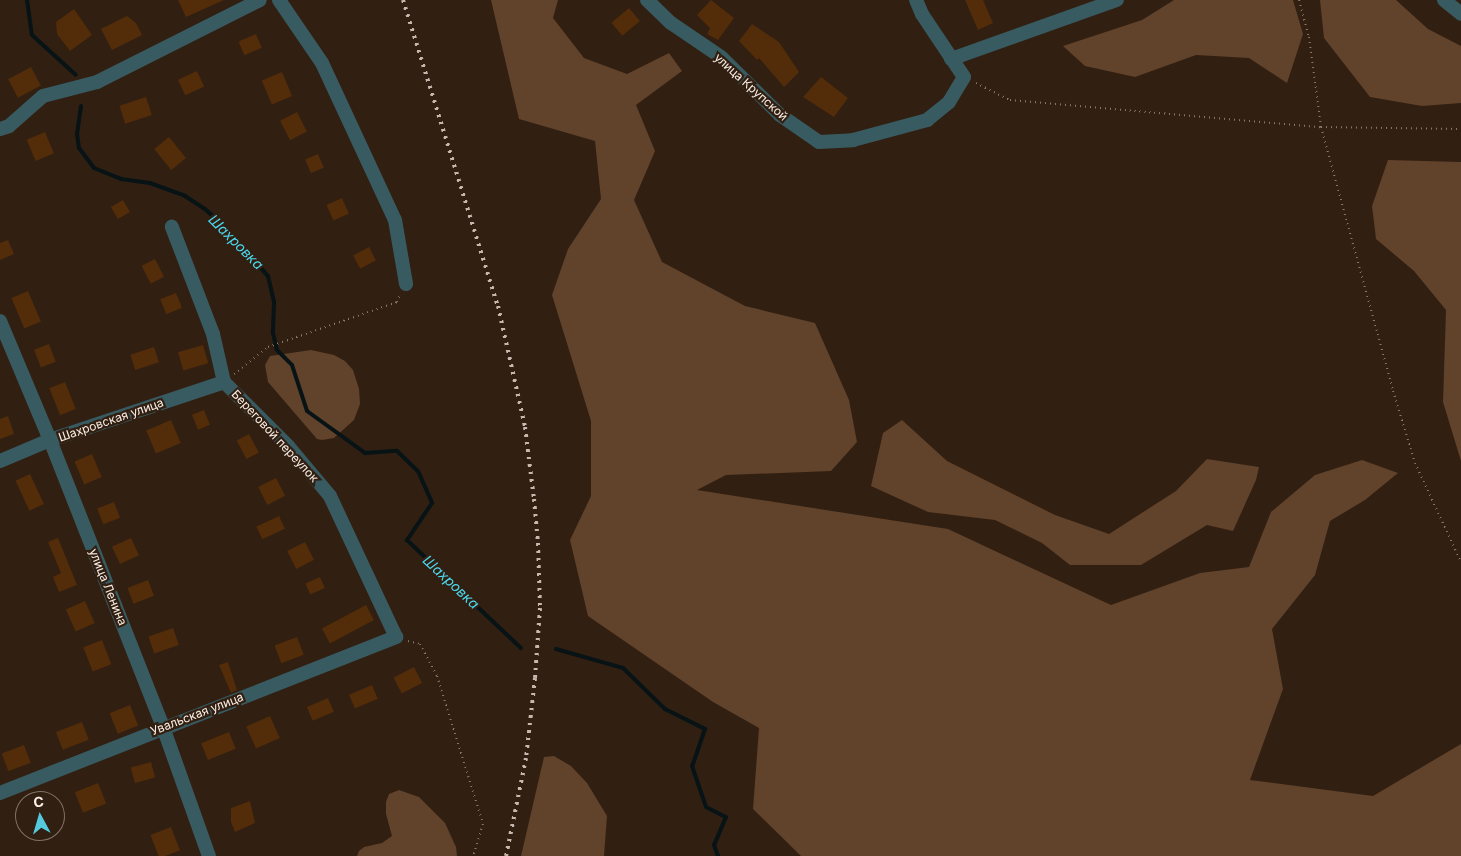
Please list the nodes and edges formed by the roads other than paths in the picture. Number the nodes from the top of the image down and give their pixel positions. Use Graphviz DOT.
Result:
graph roads {
  1 [pos="260,0"];
  2 [pos="279,0"];
  3 [pos="646,0"];
  4 [pos="916,0"];
  5 [pos="1117,0"];
  6 [pos="1444,0"];
  7 [pos="1461,14"];
  8 [pos="951,59"];
  9 [pos="0,129"];
  10 [pos="172,227"];
  11 [pos="406,284"];
  12 [pos="0,322"];
  13 [pos="224,382"];
  14 [pos="50,440"];
  15 [pos="0,461"];
  16 [pos="396,637"];
  17 [pos="163,727"];
  18 [pos="0,793"];
  19 [pos="209,856"];
  1 -- 9 [label="street"];
  2 -- 11 [label="street"];
  3 -- 8 [label="street, улица Крупской"];
  4 -- 8 [label="street"];
  5 -- 8 [label="street"];
  6 -- 7 [label="street"];
  10 -- 13 [label="street, Береговой переулок"];
  12 -- 14 [label="street, улица Ленина"];
  13 -- 14 [label="street, Шахровская улица"];
  13 -- 16 [label="street, Береговой переулок"];
  14 -- 15 [label="street, Шахровская улица"];
  14 -- 17 [label="street, улица Ленина"];
  16 -- 17 [label="street, Увальская улица"];
  17 -- 18 [label="street, Увальская улица"];
  17 -- 19 [label="street, улица Ленина"];
}
